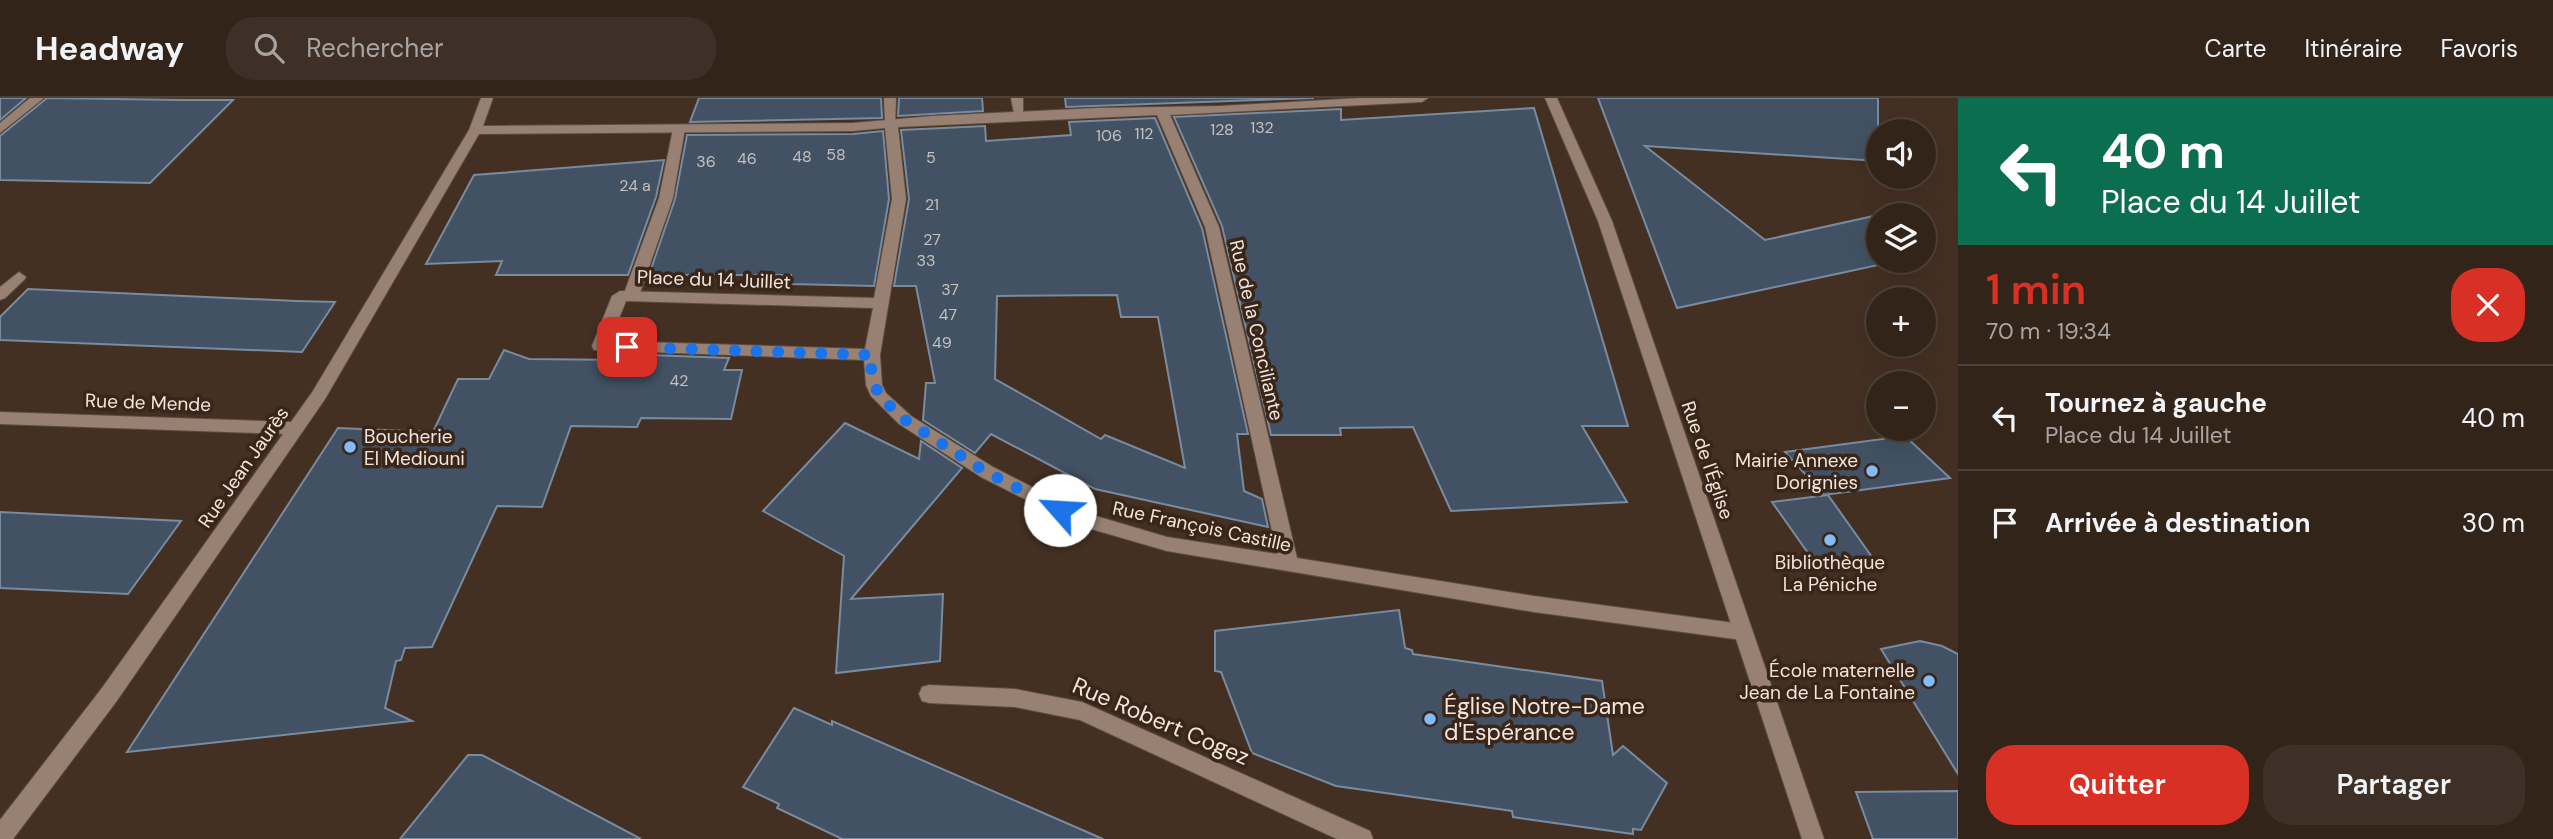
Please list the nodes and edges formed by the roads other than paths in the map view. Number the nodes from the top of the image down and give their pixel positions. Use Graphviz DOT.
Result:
graph roads {
  1 [pos="38,98"];
  2 [pos="487,98"];
  3 [pos="890,98"];
  4 [pos="1017,98"];
  5 [pos="1422,98"];
  6 [pos="1551,98"];
  7 [pos="1162,111"];
  8 [pos="1019,116"];
  9 [pos="891,124"];
  10 [pos="0,129"];
  11 [pos="679,129"];
  12 [pos="475,130"];
  13 [pos="19,277"];
  14 [pos="0,295"];
  15 [pos="631,296"];
  16 [pos="881,303"];
  17 [pos="872,355"];
  18 [pos="0,418"];
  19 [pos="295,428"];
  20 [pos="1289,565"];
  21 [pos="1742,632"];
  22 [pos="929,694"];
  23 [pos="0,838"];
  24 [pos="1362,839"];
  25 [pos="1813,839"];
  1 -- 10 [label="street"];
  2 -- 12 [label="street, Rue Jean Jaurès"];
  3 -- 9 [label="street, Rue François Castille"];
  4 -- 8 [label="street"];
  5 -- 7 [label="street"];
  6 -- 21 [label="street, Rue de l'Église"];
  7 -- 8 [label="street"];
  7 -- 20 [label="street, Rue de la Conciliante"];
  8 -- 9 [label="street"];
  9 -- 11 [label="street"];
  9 -- 16 [label="street, Rue François Castille"];
  11 -- 12 [label="street"];
  11 -- 15 [label="street"];
  12 -- 19 [label="street, Rue Jean Jaurès"];
  13 -- 14 [label="street"];
  15 -- 16 [label="street, Place du 14 Juillet"];
  15 -- 17 [label="street, Place du 14 Juillet"];
  16 -- 17 [label="street, Rue François Castille"];
  17 -- 20 [label="street, Rue François Castille"];
  18 -- 19 [label="street, Rue de Mende"];
  19 -- 23 [label="street, Rue Jean Jaurès"];
  20 -- 21 [label="street, Rue François Castille"];
  21 -- 25 [label="street, Rue de l'Église"];
  22 -- 24 [label="street, Rue Robert Cogez"];
}
